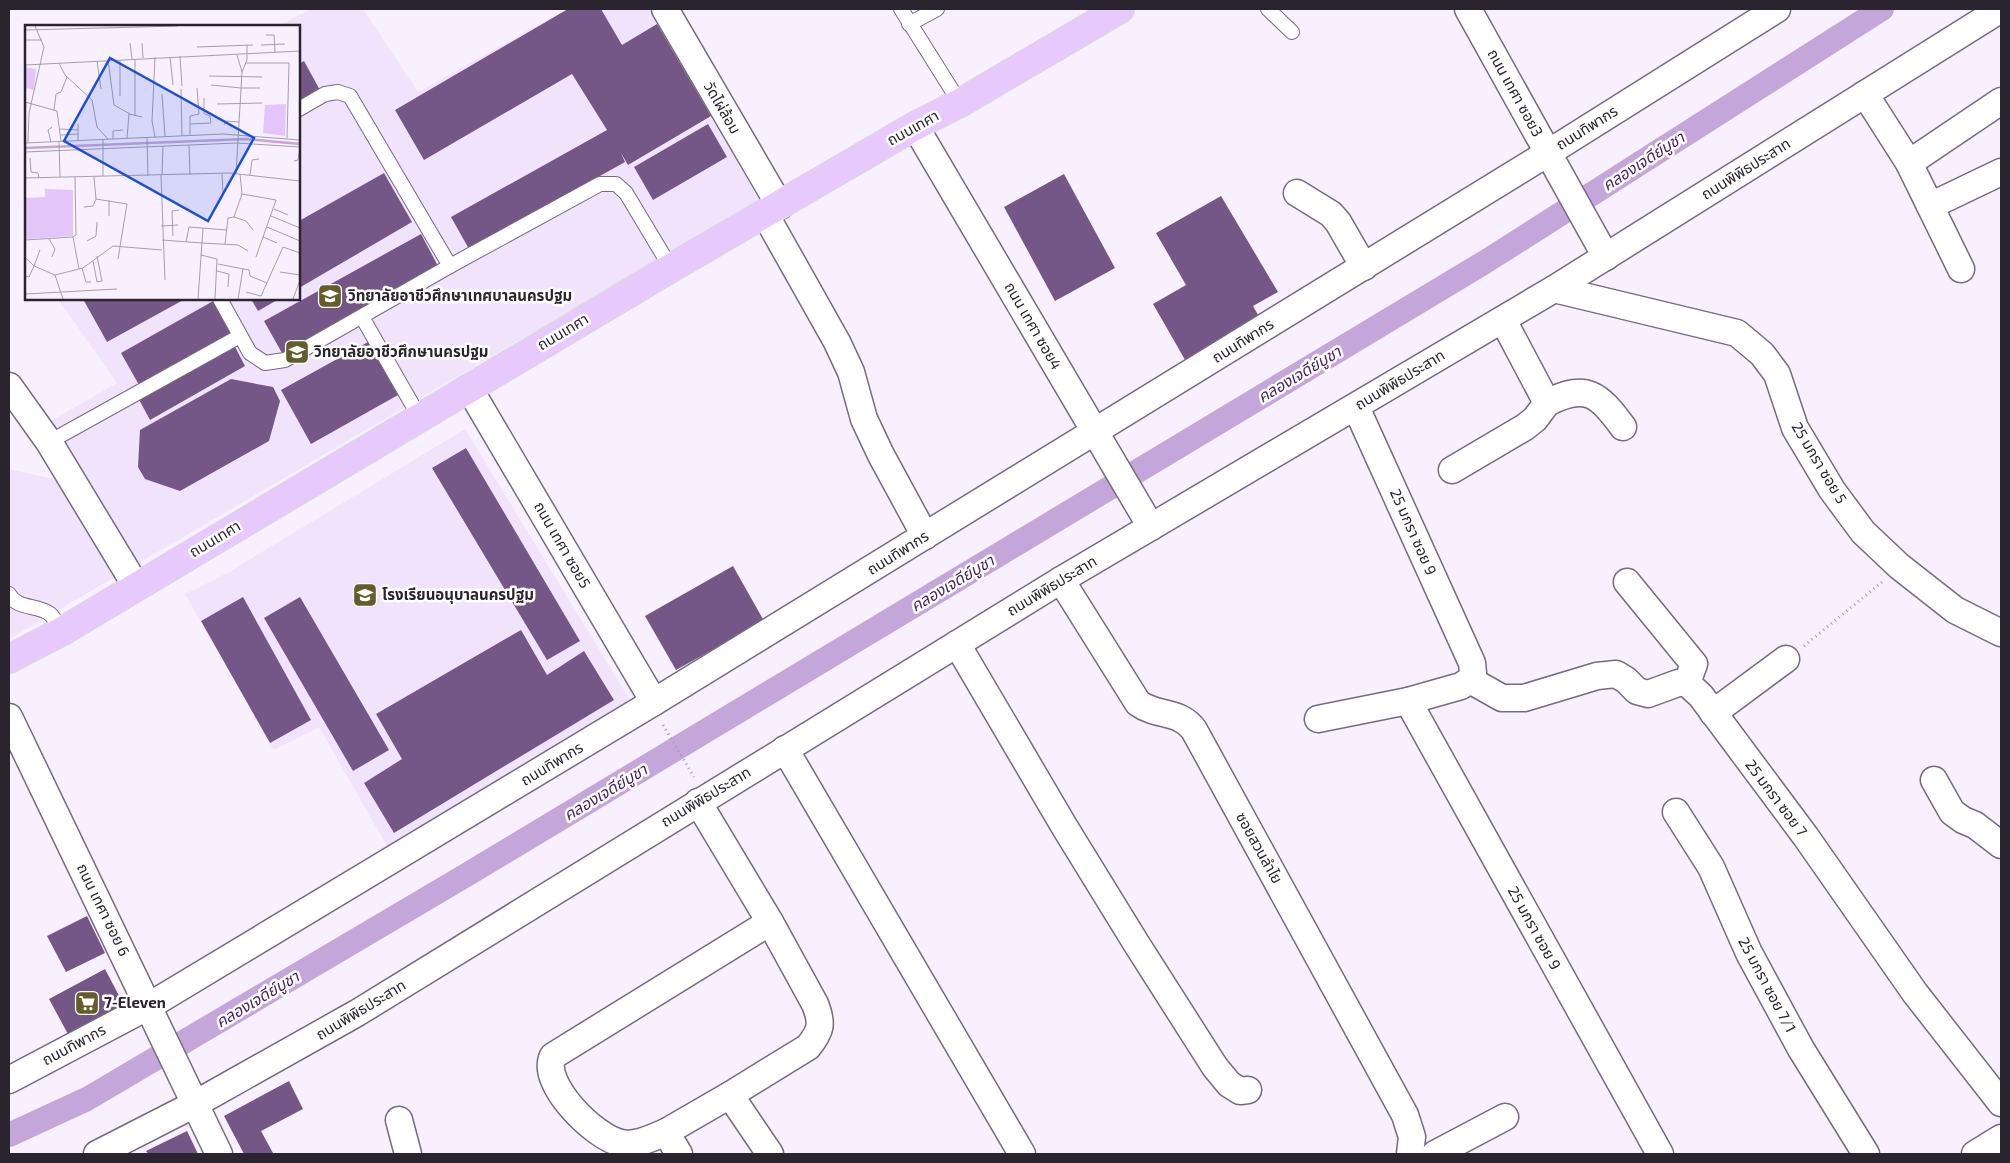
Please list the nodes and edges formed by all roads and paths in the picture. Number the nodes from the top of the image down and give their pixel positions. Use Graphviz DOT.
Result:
graph roads {
  1 [pos="665,9"];
  2 [pos="901,9"];
  3 [pos="937,9"];
  4 [pos="1120,9"];
  5 [pos="1268,9"];
  6 [pos="1468,9"];
  7 [pos="1776,9"];
  8 [pos="2001,9"];
  9 [pos="909,24"];
  10 [pos="1292,32"];
  11 [pos="1865,94"];
  12 [pos="2001,101"];
  13 [pos="960,103"];
  14 [pos="300,109"];
  15 [pos="915,126"];
  16 [pos="1554,163"];
  17 [pos="1909,163"];
  18 [pos="2001,172"];
  19 [pos="1297,193"];
  20 [pos="1930,206"];
  21 [pos="772,210"];
  22 [pos="1601,248"];
  23 [pos="450,266"];
  24 [pos="1364,267"];
  25 [pos="671,268"];
  26 [pos="1962,269"];
  27 [pos="1554,289"];
  28 [pos="221,300"];
  29 [pos="362,317"];
  30 [pos="1503,320"];
  31 [pos="240,336"];
  32 [pos="9,386"];
  33 [pos="469,388"];
  34 [pos="1547,404"];
  35 [pos="1356,407"];
  36 [pos="420,418"];
  37 [pos="1623,428"];
  38 [pos="1100,441"];
  39 [pos="48,442"];
  40 [pos="1452,470"];
  41 [pos="1146,518"];
  42 [pos="925,536"];
  43 [pos="1899,566"];
  44 [pos="1061,580"];
  45 [pos="1627,582"];
  46 [pos="136,586"];
  47 [pos="9,594"];
  48 [pos="61,632"];
  49 [pos="2001,633"];
  50 [pos="957,644"];
  51 [pos="9,659"];
  52 [pos="1786,659"];
  53 [pos="1470,680"];
  54 [pos="1687,683"];
  55 [pos="1408,701"];
  56 [pos="654,702"];
  57 [pos="1714,713"];
  58 [pos="9,717"];
  59 [pos="1318,720"];
  60 [pos="666,732"];
  61 [pos="785,749"];
  62 [pos="692,774"];
  63 [pos="1934,780"];
  64 [pos="698,802"];
  65 [pos="1676,812"];
  66 [pos="2001,846"];
  67 [pos="770,922"];
  68 [pos="149,1006"];
  69 [pos="9,1080"];
  70 [pos="1248,1090"];
  71 [pos="730,1095"];
  72 [pos="2001,1103"];
  73 [pos="195,1104"];
  74 [pos="1505,1118"];
  75 [pos="399,1120"];
  76 [pos="666,1132"];
  77 [pos="2001,1138"];
  78 [pos="97,1154"];
  79 [pos="219,1154"];
  80 [pos="408,1154"];
  81 [pos="679,1154"];
  82 [pos="770,1154"];
  83 [pos="1022,1154"];
  84 [pos="1410,1154"];
  85 [pos="1434,1154"];
  86 [pos="1660,1154"];
  87 [pos="1866,1154"];
  88 [pos="1976,1154"];
  1 -- 21 [label="street, วัดไผ่ล้อม"];
  2 -- 9 [label="lane"];
  3 -- 9 [label="lane"];
  4 -- 13 [label="main road, ถนนเทศา"];
  5 -- 10 [label="lane"];
  6 -- 16 [label="street, ถนน เทศา ซอย3"];
  7 -- 16 [label="street, ถนนทิพากร"];
  8 -- 11 [label="street, ถนนพิพิธประสาท"];
  9 -- 13 [label="lane"];
  11 -- 17 [label="street"];
  11 -- 22 [label="street, ถนนพิพิธประสาท"];
  12 -- 17 [label="street"];
  13 -- 15 [label="main road, ถนนเทศา"];
  14 -- 23 [label="lane"];
  15 -- 21 [label="main road, ถนนเทศา"];
  15 -- 38 [label="street, ถนน เทศา ซอย4"];
  16 -- 22 [label="street, ถนน เทศา ซอย3"];
  16 -- 24 [label="street, ถนนทิพากร"];
  17 -- 20 [label="street"];
  18 -- 20 [label="street"];
  19 -- 24 [label="street"];
  20 -- 26 [label="street"];
  21 -- 25 [label="main road, ถนนเทศา"];
  21 -- 42 [label="street, วัดไผ่ล้อม"];
  22 -- 27 [label="street, ถนนพิพิธประสาท"];
  23 -- 25 [label="lane"];
  23 -- 29 [label="lane"];
  24 -- 38 [label="street, ถนนทิพากร"];
  25 -- 33 [label="main road, ถนนเทศา"];
  27 -- 30 [label="street, ถนนพิพิธประสาท"];
  27 -- 43 [label="street, 25 มกรา ซอย 5"];
  28 -- 31 [label="lane"];
  29 -- 31 [label="lane"];
  29 -- 36 [label="lane"];
  30 -- 34 [label="street"];
  30 -- 35 [label="street, ถนนพิพิธประสาท"];
  31 -- 39 [label="lane"];
  32 -- 39 [label="street"];
  33 -- 36 [label="main road, ถนนเทศา"];
  33 -- 56 [label="street, ถนน เทศา ซอย5"];
  34 -- 37 [label="street"];
  34 -- 40 [label="street"];
  35 -- 41 [label="street, ถนนพิพิธประสาท"];
  35 -- 53 [label="street, 25 มกรา ซอย 9"];
  36 -- 46 [label="main road, ถนนเทศา"];
  38 -- 41 [label="street, ถนน เทศา ซอย4"];
  38 -- 42 [label="street, ถนนทิพากร"];
  39 -- 46 [label="street"];
  41 -- 44 [label="street, ถนนพิพิธประสาท"];
  42 -- 56 [label="street, ถนนทิพากร"];
  43 -- 49 [label="street, 25 มกรา ซอย 5"];
  43 -- 52 [label="path"];
  44 -- 50 [label="street, ถนนพิพิธประสาท"];
  44 -- 84 [label="street, ซอยสวนลำไย"];
  45 -- 54 [label="street"];
  46 -- 48 [label="main road, ถนนเทศา"];
  47 -- 48 [label="lane"];
  48 -- 51 [label="main road, ถนนเทศา"];
  50 -- 61 [label="street, ถนนพิพิธประสาท"];
  50 -- 70 [label="street"];
  52 -- 57 [label="street"];
  53 -- 54 [label="street"];
  53 -- 55 [label="street"];
  54 -- 57 [label="street, 25 มกรา ซอย 7"];
  55 -- 59 [label="street"];
  55 -- 86 [label="street, 25 มกรา ซอย 9"];
  56 -- 68 [label="street, ถนนทิพากร"];
  57 -- 72 [label="street, 25 มกรา ซอย 7"];
  58 -- 68 [label="street, ถนน เทศา ซอย 6"];
  60 -- 62 [label="path"];
  61 -- 64 [label="street, ถนนพิพิธประสาท"];
  61 -- 83 [label="street"];
  63 -- 66 [label="street"];
  64 -- 67 [label="street"];
  64 -- 73 [label="street, ถนนพิพิธประสาท"];
  65 -- 87 [label="street, 25 มกรา ซอย 7/1"];
  67 -- 71 [label="street"];
  67 -- 76 [label="street"];
  68 -- 69 [label="street, ถนนทิพากร"];
  68 -- 73 [label="street, ถนน เทศา ซอย 6"];
  71 -- 76 [label="street"];
  71 -- 82 [label="street"];
  73 -- 78 [label="street, ถนนพิพิธประสาท"];
  73 -- 79 [label="street, ถนน เทศา ซอย 6"];
  74 -- 85 [label="street"];
  75 -- 80 [label="street"];
  76 -- 81 [label="street"];
  77 -- 88 [label="street"];
}
